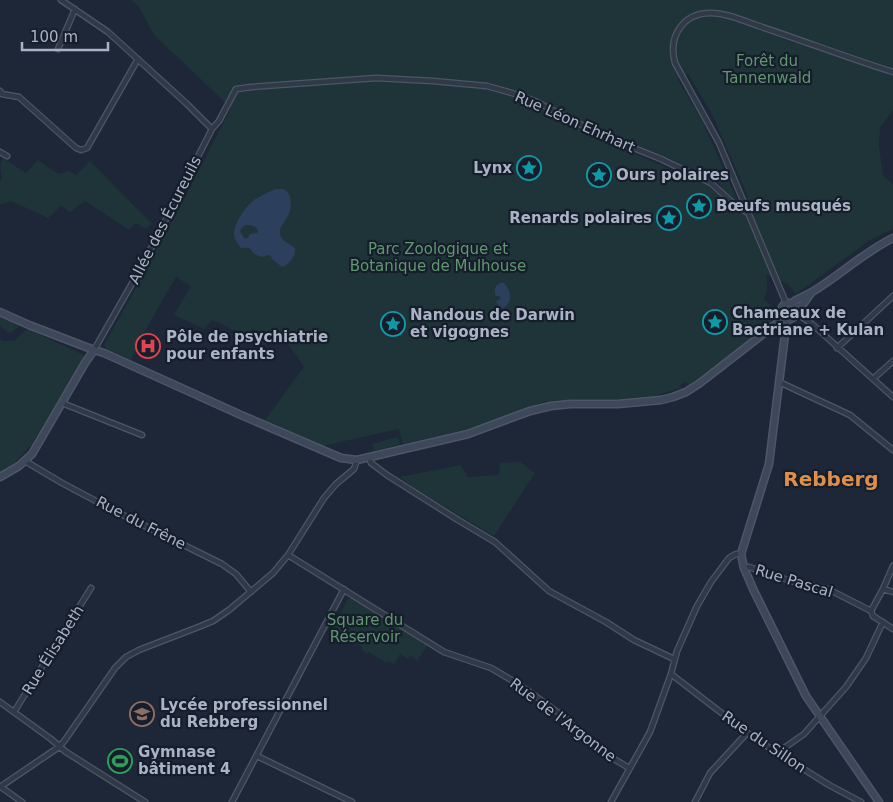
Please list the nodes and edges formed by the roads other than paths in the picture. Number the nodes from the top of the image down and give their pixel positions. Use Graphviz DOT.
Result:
graph roads {
  1 [pos="61,0"];
  2 [pos="76,9"];
  3 [pos="58,49"];
  4 [pos="138,59"];
  5 [pos="893,72"];
  6 [pos="236,89"];
  7 [pos="0,91"];
  8 [pos="212,129"];
  9 [pos="0,152"];
  10 [pos="6,156"];
  11 [pos="748,213"];
  12 [pos="893,238"];
  13 [pos="893,296"];
  14 [pos="793,307"];
  15 [pos="0,312"];
  16 [pos="785,318"];
  17 [pos="837,348"];
  18 [pos="94,350"];
  19 [pos="893,361"];
  20 [pos="873,379"];
  21 [pos="779,382"];
  22 [pos="893,397"];
  23 [pos="62,403"];
  24 [pos="142,435"];
  25 [pos="893,450"];
  26 [pos="369,457"];
  27 [pos="357,460"];
  28 [pos="25,461"];
  29 [pos="0,477"];
  30 [pos="741,554"];
  31 [pos="288,555"];
  32 [pos="893,566"];
  33 [pos="744,568"];
  34 [pos="91,588"];
  35 [pos="344,589"];
  36 [pos="883,589"];
  37 [pos="251,592"];
  38 [pos="893,592"];
  39 [pos="871,611"];
  40 [pos="883,622"];
  41 [pos="893,628"];
  42 [pos="674,659"];
  43 [pos="671,674"];
  44 [pos="0,702"];
  45 [pos="14,712"];
  46 [pos="820,716"];
  47 [pos="747,733"];
  48 [pos="59,747"];
  49 [pos="777,752"];
  50 [pos="257,756"];
  51 [pos="629,768"];
  52 [pos="0,787"];
  53 [pos="22,802"];
  54 [pos="145,802"];
  55 [pos="232,802"];
  56 [pos="352,802"];
  57 [pos="611,802"];
  58 [pos="695,802"];
  59 [pos="861,802"];
  60 [pos="879,802"];
  1 -- 2 [label="street"];
  2 -- 3 [label="street"];
  2 -- 4 [label="street"];
  4 -- 7 [label="street"];
  4 -- 8 [label="street"];
  5 -- 11 [label="street"];
  6 -- 8 [label="street, Allée des Écureuils"];
  6 -- 11 [label="street, Rue Léon Ehrhart"];
  8 -- 18 [label="street, Allée des Écureuils"];
  9 -- 10 [label="street"];
  11 -- 14 [label="street"];
  12 -- 14 [label="main road"];
  13 -- 17 [label="street"];
  14 -- 16 [label="main road"];
  14 -- 16 [label="main road"];
  14 -- 17 [label="street"];
  15 -- 18 [label="main road"];
  16 -- 21 [label="main road"];
  16 -- 26 [label="main road"];
  17 -- 20 [label="street"];
  18 -- 23 [label="main road"];
  18 -- 27 [label="main road"];
  19 -- 20 [label="street"];
  20 -- 22 [label="street"];
  21 -- 25 [label="street"];
  21 -- 30 [label="main road"];
  23 -- 24 [label="street"];
  23 -- 28 [label="main road"];
  26 -- 27 [label="main road"];
  26 -- 42 [label="street"];
  27 -- 31 [label="street"];
  28 -- 29 [label="main road"];
  28 -- 37 [label="street, Rue du Frêne"];
  30 -- 33 [label="main road"];
  30 -- 42 [label="street"];
  31 -- 35 [label="street, Rue de l'Argonne"];
  31 -- 37 [label="street"];
  32 -- 36 [label="street"];
  33 -- 39 [label="street, Rue Pascal"];
  33 -- 46 [label="main road"];
  34 -- 45 [label="street, Rue Élisabeth"];
  35 -- 50 [label="street"];
  35 -- 51 [label="street, Rue de l'Argonne"];
  36 -- 38 [label="street"];
  36 -- 39 [label="street"];
  37 -- 48 [label="street"];
  39 -- 40 [label="street, Rue Pascal"];
  40 -- 41 [label="street, Rue Pascal"];
  40 -- 46 [label="street"];
  42 -- 43 [label="street"];
  43 -- 47 [label="street, Rue du Sillon"];
  43 -- 51 [label="street"];
  44 -- 45 [label="street"];
  45 -- 48 [label="street"];
  46 -- 49 [label="street"];
  46 -- 60 [label="main road"];
  47 -- 49 [label="street, Rue du Sillon"];
  47 -- 58 [label="street"];
  48 -- 52 [label="street"];
  48 -- 54 [label="street"];
  49 -- 59 [label="street, Rue du Sillon"];
  50 -- 55 [label="street"];
  50 -- 56 [label="street"];
  51 -- 57 [label="street"];
  52 -- 53 [label="street"];
}
